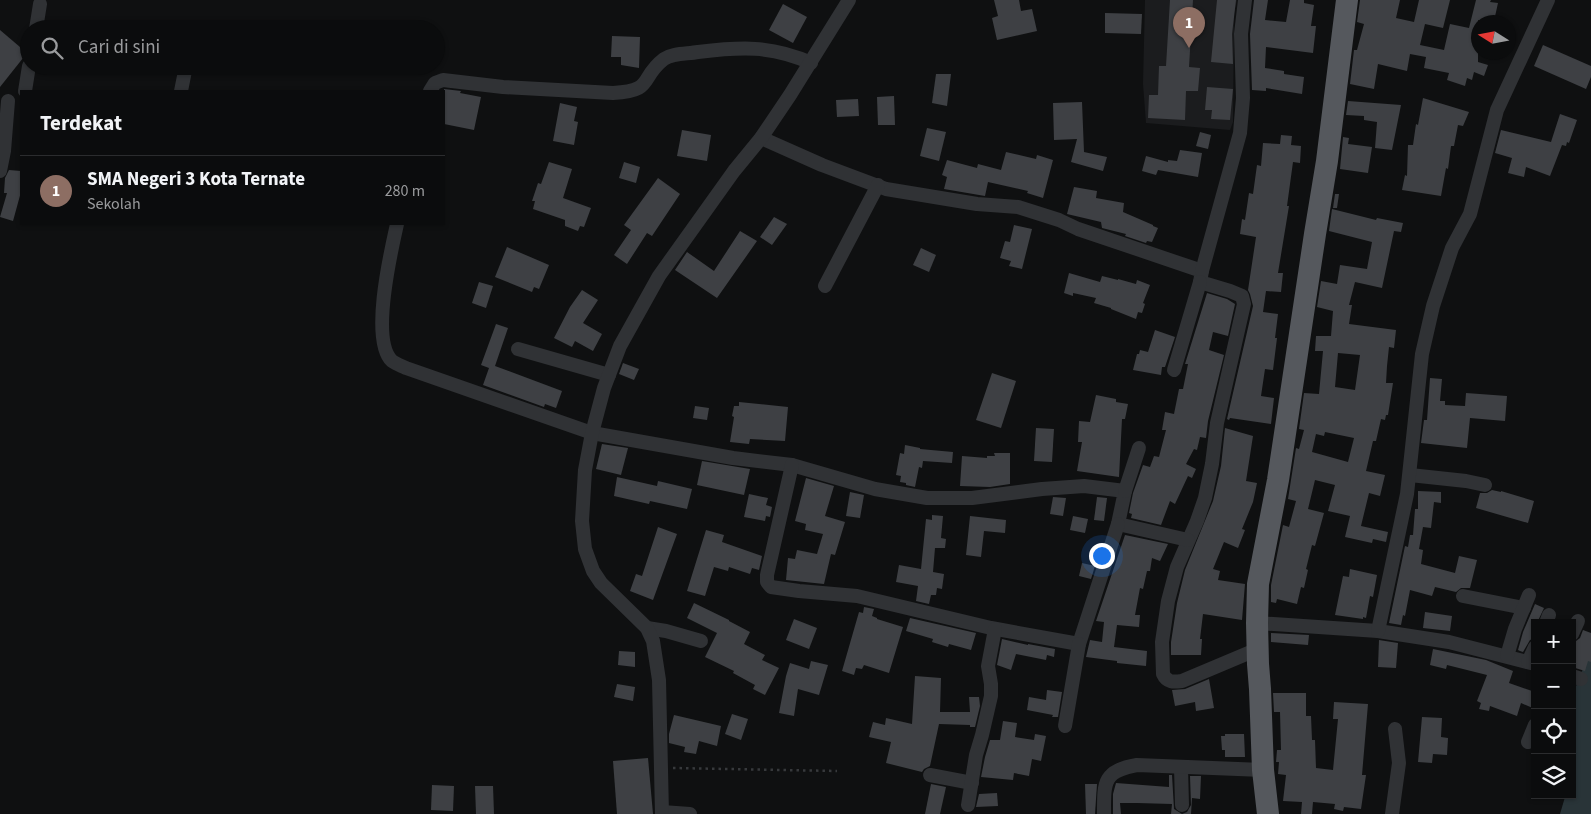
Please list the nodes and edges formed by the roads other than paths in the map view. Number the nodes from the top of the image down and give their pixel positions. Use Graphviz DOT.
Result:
graph roads {
  1 [pos="849,0"];
  2 [pos="1245,0"];
  3 [pos="1347,0"];
  4 [pos="1548,0"];
  5 [pos="40,4"];
  6 [pos="37,20"];
  7 [pos="811,63"];
  8 [pos="28,75"];
  9 [pos="184,75"];
  10 [pos="25,90"];
  11 [pos="181,90"];
  12 [pos="431,90"];
  13 [pos="10,102"];
  14 [pos="761,138"];
  15 [pos="0,171"];
  16 [pos="878,185"];
  17 [pos="397,225"];
  18 [pos="1201,277"];
  19 [pos="825,286"];
  20 [pos="518,349"];
  21 [pos="1174,370"];
  22 [pos="609,375"];
  23 [pos="592,434"];
  24 [pos="1139,448"];
  25 [pos="792,465"];
  26 [pos="1410,475"];
  27 [pos="1485,485"];
  28 [pos="1125,491"];
  29 [pos="1118,524"];
  30 [pos="1188,540"];
  31 [pos="1463,596"];
  32 [pos="1257,623"];
  33 [pos="647,628"];
  34 [pos="995,629"];
  35 [pos="1378,631"];
  36 [pos="701,641"];
  37 [pos="1079,644"];
  38 [pos="1258,656"];
  39 [pos="1507,656"];
  40 [pos="1531,663"];
  41 [pos="1065,726"];
  42 [pos="1395,729"];
  43 [pos="1531,735"];
  44 [pos="1528,742"];
  45 [pos="1181,767"];
  46 [pos="1263,770"];
  47 [pos="930,775"];
  48 [pos="972,783"];
  49 [pos="968,805"];
  50 [pos="1182,805"];
  51 [pos="662,813"];
  52 [pos="690,814"];
  53 [pos="1104,814"];
  54 [pos="1268,814"];
  55 [pos="1392,814"];
  1 -- 7 [label="street"];
  2 -- 18 [label="street"];
  3 -- 32 [label="highway"];
  4 -- 26 [label="street"];
  5 -- 6 [label="street"];
  7 -- 12 [label="street"];
  7 -- 14 [label="street"];
  8 -- 10 [label="street"];
  9 -- 11 [label="street"];
  13 -- 15 [label="street"];
  14 -- 16 [label="street"];
  14 -- 22 [label="street"];
  16 -- 18 [label="street"];
  16 -- 19 [label="street"];
  17 -- 23 [label="street"];
  18 -- 21 [label="street"];
  18 -- 30 [label="street"];
  20 -- 22 [label="street"];
  22 -- 23 [label="street"];
  23 -- 25 [label="street"];
  23 -- 33 [label="street"];
  24 -- 28 [label="street"];
  25 -- 28 [label="street"];
  25 -- 34 [label="street"];
  26 -- 27 [label="street"];
  26 -- 35 [label="street"];
  28 -- 29 [label="street"];
  29 -- 30 [label="street"];
  29 -- 37 [label="street"];
  30 -- 38 [label="street"];
  31 -- 39 [label="street"];
  32 -- 35 [label="street"];
  32 -- 38 [label="highway"];
  33 -- 36 [label="street"];
  33 -- 51 [label="street"];
  34 -- 37 [label="street"];
  34 -- 48 [label="street"];
  35 -- 39 [label="street"];
  37 -- 41 [label="street"];
  38 -- 46 [label="highway"];
  39 -- 40 [label="street"];
  42 -- 55 [label="street"];
  43 -- 44 [label="street"];
  45 -- 46 [label="street"];
  45 -- 50 [label="street"];
  45 -- 53 [label="street"];
  46 -- 54 [label="highway"];
  47 -- 48 [label="street"];
  48 -- 49 [label="street"];
  51 -- 52 [label="street"];
}
